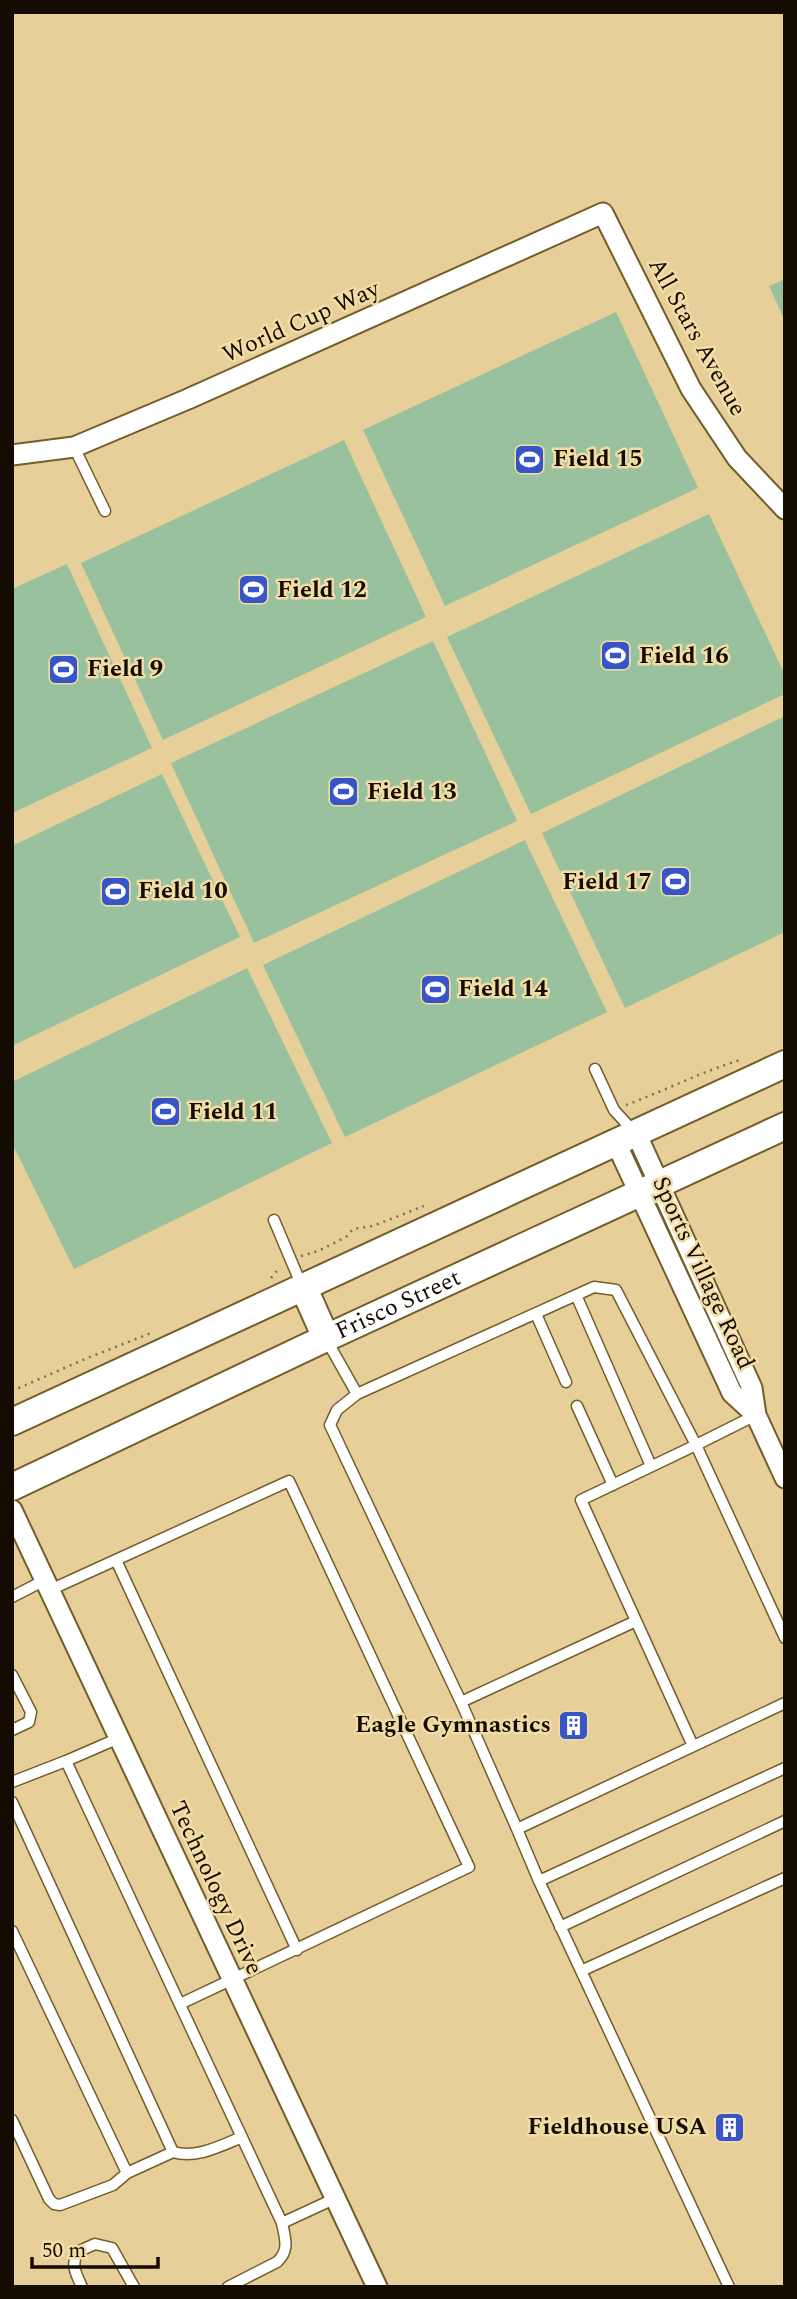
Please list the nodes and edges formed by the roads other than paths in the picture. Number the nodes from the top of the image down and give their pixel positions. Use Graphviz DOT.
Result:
graph roads {
  1 [pos="603,213"];
  2 [pos="74,446"];
  3 [pos="12,455"];
  4 [pos="785,509"];
  5 [pos="105,511"];
  6 [pos="785,1064"];
  7 [pos="595,1069"];
  8 [pos="614,1110"];
  9 [pos="785,1126"];
  10 [pos="626,1138"];
  11 [pos="650,1189"];
  12 [pos="274,1220"];
  13 [pos="303,1286"];
  14 [pos="576,1295"];
  15 [pos="536,1314"];
  16 [pos="326,1338"];
  17 [pos="566,1382"];
  18 [pos="357,1394"];
  19 [pos="577,1406"];
  20 [pos="756,1415"];
  21 [pos="12,1422"];
  22 [pos="696,1445"];
  23 [pos="651,1466"];
  24 [pos="785,1478"];
  25 [pos="613,1485"];
  26 [pos="12,1487"];
  27 [pos="12,1510"];
  28 [pos="116,1560"];
  29 [pos="48,1585"];
  30 [pos="12,1597"];
  31 [pos="636,1621"];
  32 [pos="785,1638"];
  33 [pos="12,1675"];
  34 [pos="461,1702"];
  35 [pos="785,1703"];
  36 [pos="12,1730"];
  37 [pos="119,1738"];
  38 [pos="693,1746"];
  39 [pos="66,1761"];
  40 [pos="785,1769"];
  41 [pos="12,1782"];
  42 [pos="12,1802"];
  43 [pos="785,1821"];
  44 [pos="517,1829"];
  45 [pos="785,1878"];
  46 [pos="539,1881"];
  47 [pos="560,1927"];
  48 [pos="12,1931"];
  49 [pos="297,1950"];
  50 [pos="581,1971"];
  51 [pos="233,1980"];
  52 [pos="180,2004"];
  53 [pos="12,2120"];
  54 [pos="242,2137"];
  55 [pos="173,2152"];
  56 [pos="127,2173"];
  57 [pos="336,2198"];
  58 [pos="282,2223"];
  59 [pos="82,2287"];
  60 [pos="134,2287"];
  61 [pos="228,2287"];
  62 [pos="377,2287"];
  63 [pos="729,2287"];
  1 -- 2 [label="street, World Cup Way"];
  1 -- 4 [label="street, All Stars Avenue"];
  2 -- 3 [label="street, World Cup Way"];
  2 -- 5 [label="lane"];
  6 -- 10 [label="street"];
  7 -- 8 [label="lane"];
  8 -- 10 [label="lane"];
  8 -- 10 [label="lane"];
  9 -- 11 [label="street, Frisco Street"];
  10 -- 11 [label="street, Sports Village Road"];
  10 -- 13 [label="street"];
  11 -- 16 [label="street, Frisco Street"];
  11 -- 20 [label="street, Sports Village Road"];
  12 -- 13 [label="lane"];
  13 -- 16 [label="street"];
  13 -- 21 [label="street"];
  14 -- 15 [label="lane"];
  14 -- 22 [label="lane"];
  14 -- 23 [label="lane"];
  15 -- 17 [label="lane"];
  15 -- 18 [label="lane"];
  16 -- 18 [label="lane"];
  16 -- 26 [label="street, Frisco Street"];
  18 -- 34 [label="lane"];
  19 -- 25 [label="lane"];
  20 -- 22 [label="lane"];
  20 -- 24 [label="street, Sports Village Road"];
  22 -- 23 [label="lane"];
  22 -- 32 [label="lane"];
  23 -- 25 [label="lane"];
  25 -- 31 [label="lane"];
  27 -- 29 [label="street, Technology Drive"];
  28 -- 29 [label="lane"];
  28 -- 49 [label="lane"];
  28 -- 49 [label="lane"];
  29 -- 30 [label="lane"];
  29 -- 37 [label="street, Technology Drive"];
  31 -- 34 [label="lane"];
  31 -- 38 [label="lane"];
  33 -- 36 [label="lane"];
  34 -- 44 [label="lane"];
  35 -- 38 [label="lane"];
  37 -- 39 [label="lane"];
  37 -- 51 [label="street, Technology Drive"];
  38 -- 44 [label="lane"];
  39 -- 41 [label="lane"];
  39 -- 52 [label="lane"];
  40 -- 46 [label="lane"];
  42 -- 55 [label="lane"];
  43 -- 47 [label="lane"];
  44 -- 46 [label="lane"];
  45 -- 50 [label="lane"];
  46 -- 47 [label="lane"];
  47 -- 50 [label="lane"];
  48 -- 56 [label="lane"];
  49 -- 51 [label="lane"];
  50 -- 63 [label="lane"];
  51 -- 52 [label="lane"];
  51 -- 57 [label="street, Technology Drive"];
  52 -- 54 [label="lane"];
  53 -- 56 [label="lane"];
  54 -- 55 [label="lane"];
  54 -- 58 [label="lane"];
  55 -- 56 [label="lane"];
  57 -- 58 [label="lane"];
  57 -- 62 [label="street, Technology Drive"];
  58 -- 61 [label="lane"];
  59 -- 60 [label="lane"];
}
